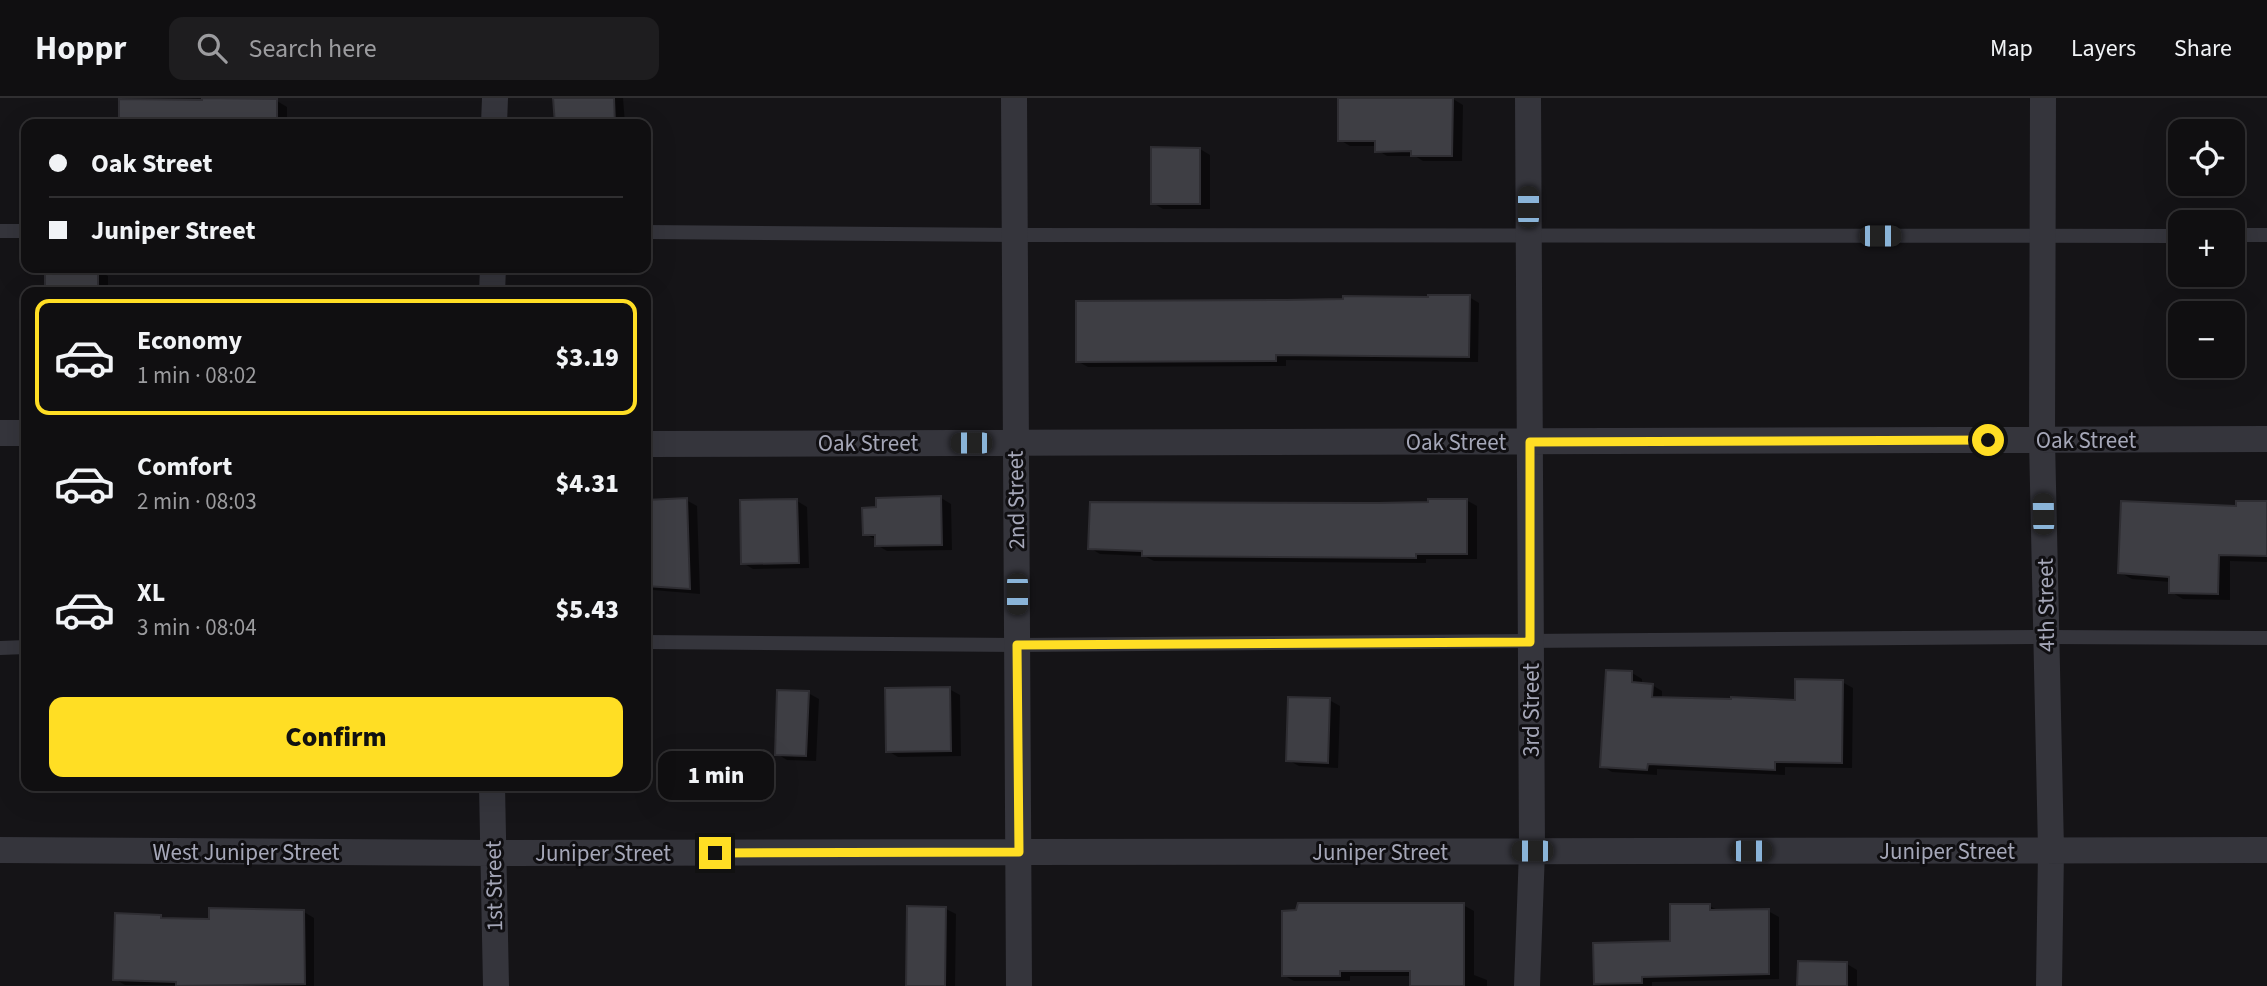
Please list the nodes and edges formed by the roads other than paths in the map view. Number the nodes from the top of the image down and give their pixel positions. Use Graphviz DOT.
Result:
graph roads {
  1 [pos="495,98"];
  2 [pos="1014,98"];
  3 [pos="1528,98"];
  4 [pos="2043,98"];
  5 [pos="494,119"];
  6 [pos="0,231"];
  7 [pos="21,231"];
  8 [pos="651,232"];
  9 [pos="1528,234"];
  10 [pos="1015,235"];
  11 [pos="2245,235"];
  12 [pos="2267,235"];
  13 [pos="2042,236"];
  14 [pos="2168,236"];
  15 [pos="0,433"];
  16 [pos="21,433"];
  17 [pos="2267,439"];
  18 [pos="2042,440"];
  19 [pos="1530,442"];
  20 [pos="1015,443"];
  21 [pos="651,444"];
  22 [pos="2046,637"];
  23 [pos="2267,638"];
  24 [pos="651,642"];
  25 [pos="1530,642"];
  26 [pos="1017,645"];
  27 [pos="21,647"];
  28 [pos="0,648"];
  29 [pos="492,791"];
  30 [pos="0,850"];
  31 [pos="2051,850"];
  32 [pos="2267,850"];
  33 [pos="1532,851"];
  34 [pos="1019,852"];
  35 [pos="493,853"];
  36 [pos="496,986"];
  37 [pos="1018,986"];
  38 [pos="1527,986"];
  39 [pos="2049,986"];
  1 -- 5 [label="street"];
  2 -- 10 [label="street, 2nd Street"];
  3 -- 9 [label="street, 3rd Street"];
  4 -- 13 [label="street, 4th Street"];
  6 -- 7 [label="lane"];
  8 -- 10 [label="lane"];
  9 -- 10 [label="lane"];
  9 -- 13 [label="lane"];
  9 -- 19 [label="street, 3rd Street"];
  10 -- 20 [label="street, 2nd Street"];
  11 -- 12 [label="lane"];
  13 -- 14 [label="lane"];
  13 -- 18 [label="street, 4th Street"];
  15 -- 16 [label="street"];
  17 -- 18 [label="street, Oak Street"];
  18 -- 19 [label="street, Oak Street"];
  18 -- 22 [label="street, 4th Street"];
  19 -- 20 [label="street, Oak Street"];
  19 -- 25 [label="street, 3rd Street"];
  20 -- 21 [label="street, Oak Street"];
  20 -- 26 [label="street, 2nd Street"];
  22 -- 23 [label="lane"];
  22 -- 25 [label="lane"];
  22 -- 31 [label="street, 4th Street"];
  24 -- 26 [label="lane"];
  25 -- 26 [label="lane"];
  25 -- 33 [label="street, 3rd Street"];
  26 -- 34 [label="street, 2nd Street"];
  27 -- 28 [label="lane"];
  29 -- 35 [label="street, 1st Street"];
  30 -- 35 [label="street, West Juniper Street"];
  31 -- 32 [label="street, Juniper Street"];
  31 -- 33 [label="street, Juniper Street"];
  31 -- 39 [label="street, 4th Street"];
  33 -- 34 [label="street, Juniper Street"];
  33 -- 38 [label="street, 3rd Street"];
  34 -- 35 [label="street, Juniper Street"];
  34 -- 37 [label="street, 2nd Street"];
  35 -- 36 [label="street, 1st Street"];
}
